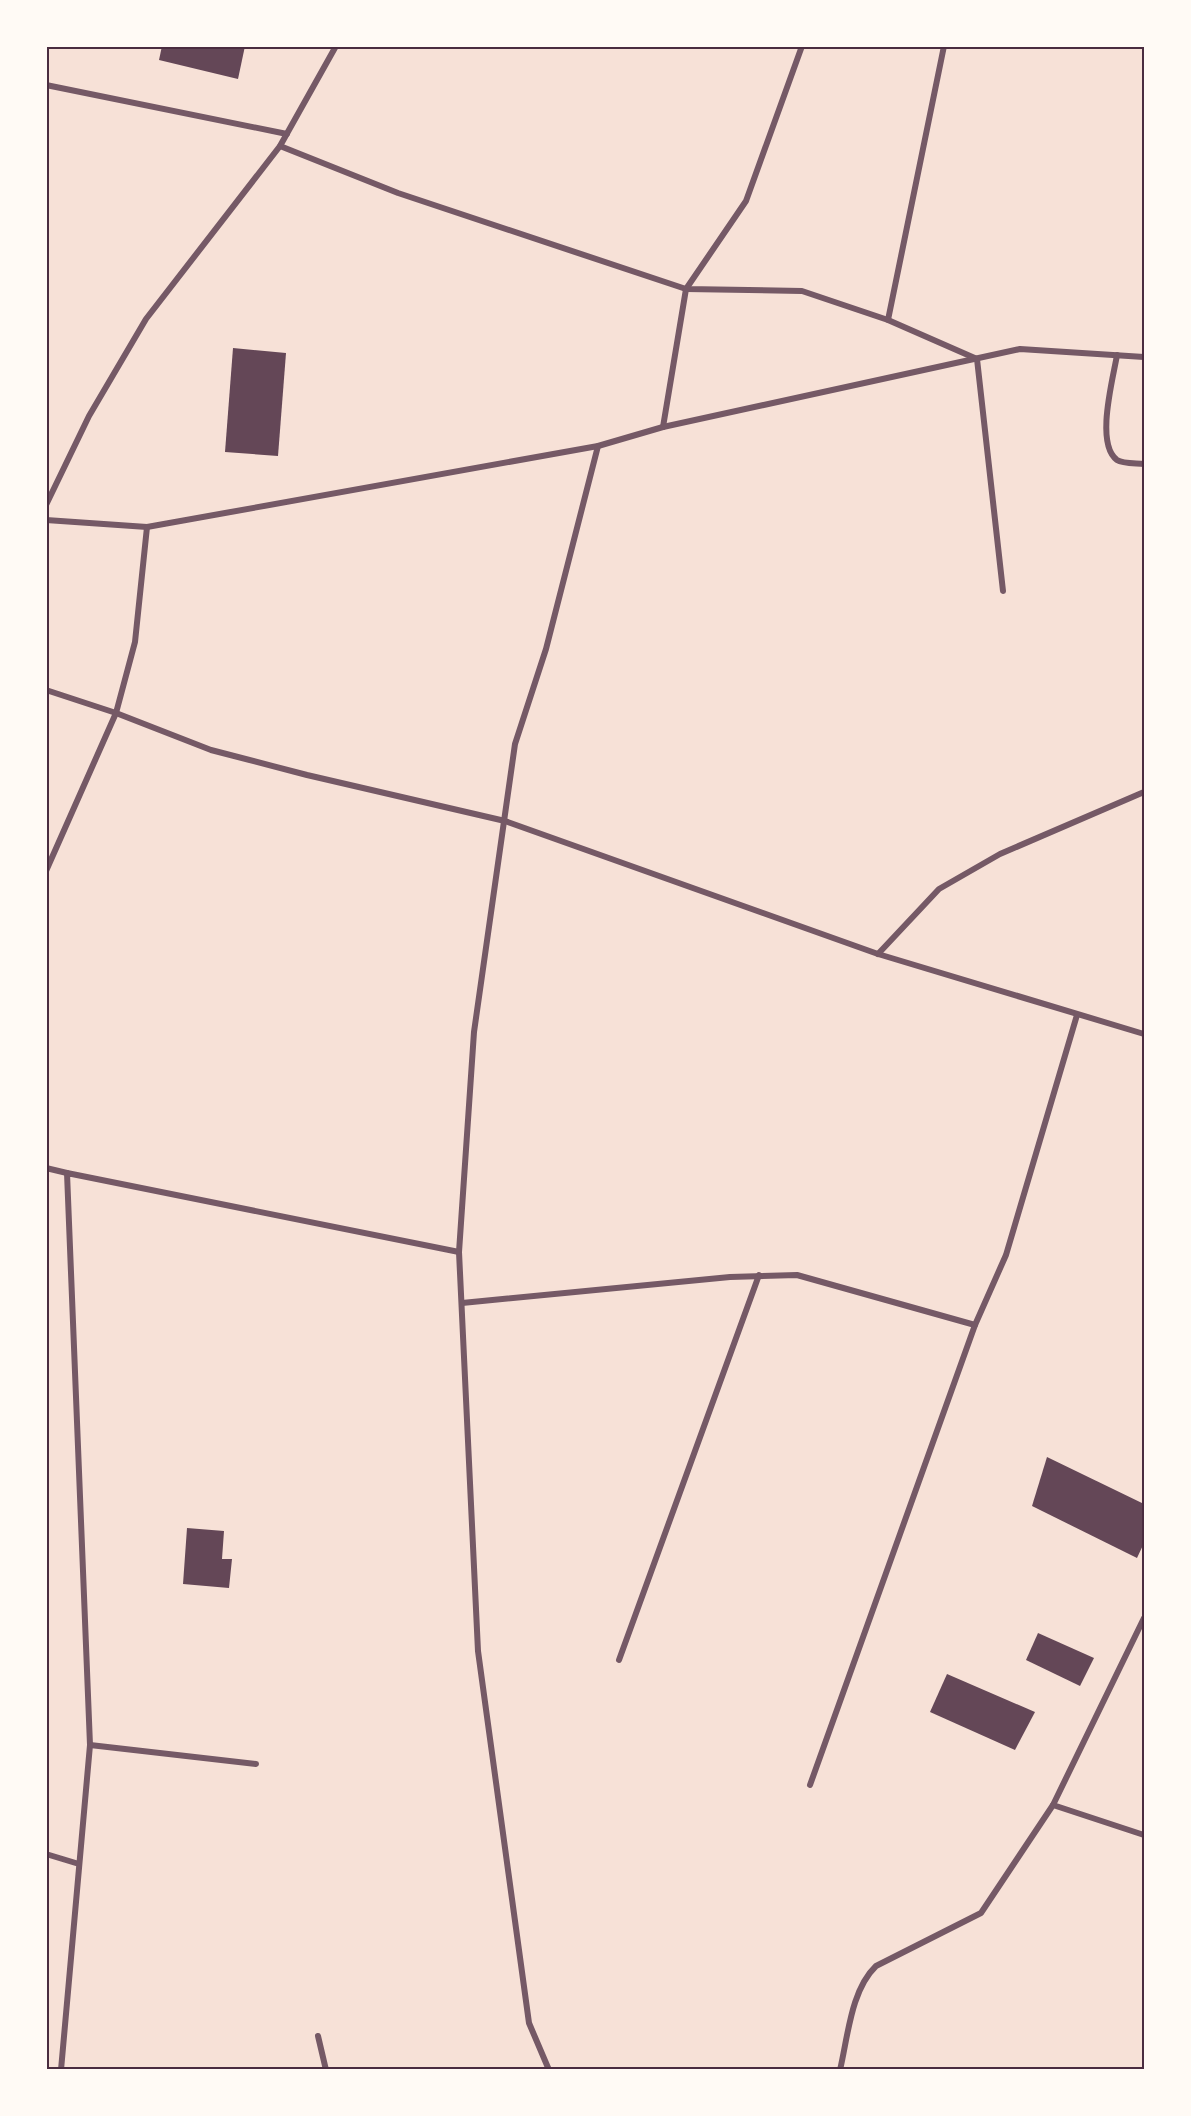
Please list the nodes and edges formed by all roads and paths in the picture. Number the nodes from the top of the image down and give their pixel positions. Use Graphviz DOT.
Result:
graph roads {
  1 [pos="336,46"];
  2 [pos="802,46"];
  3 [pos="944,46"];
  4 [pos="46,85"];
  5 [pos="287,134"];
  6 [pos="280,146"];
  7 [pos="686,289"];
  8 [pos="888,320"];
  9 [pos="1117,355"];
  10 [pos="1144,357"];
  11 [pos="977,359"];
  12 [pos="663,427"];
  13 [pos="598,446"];
  14 [pos="1144,464"];
  15 [pos="46,505"];
  16 [pos="46,520"];
  17 [pos="147,527"];
  18 [pos="1004,591"];
  19 [pos="46,690"];
  20 [pos="116,713"];
  21 [pos="1144,792"];
  22 [pos="505,821"];
  23 [pos="46,871"];
  24 [pos="878,954"];
  25 [pos="1077,1015"];
  26 [pos="1144,1034"];
  27 [pos="46,1168"];
  28 [pos="67,1173"];
  29 [pos="459,1252"];
  30 [pos="759,1275"];
  31 [pos="462,1303"];
  32 [pos="975,1325"];
  33 [pos="1144,1618"];
  34 [pos="619,1660"];
  35 [pos="90,1745"];
  36 [pos="256,1764"];
  37 [pos="810,1785"];
  38 [pos="1053,1805"];
  39 [pos="1144,1835"];
  40 [pos="46,1854"];
  41 [pos="80,1864"];
  42 [pos="318,2036"];
  43 [pos="61,2070"];
  44 [pos="326,2070"];
  45 [pos="549,2070"];
  46 [pos="840,2070"];
  1 -- 5 [label="street"];
  2 -- 7 [label="street"];
  3 -- 8 [label="street"];
  4 -- 5 [label="street"];
  5 -- 6 [label="street"];
  6 -- 7 [label="street"];
  6 -- 15 [label="street"];
  7 -- 8 [label="street"];
  7 -- 12 [label="street"];
  8 -- 11 [label="street"];
  9 -- 10 [label="street"];
  9 -- 11 [label="street"];
  9 -- 14 [label="street"];
  11 -- 12 [label="street"];
  11 -- 18 [label="street"];
  12 -- 13 [label="street"];
  13 -- 17 [label="street"];
  13 -- 22 [label="street"];
  16 -- 17 [label="street"];
  17 -- 20 [label="street"];
  19 -- 20 [label="street"];
  20 -- 22 [label="street"];
  20 -- 23 [label="street"];
  21 -- 24 [label="street"];
  22 -- 24 [label="street"];
  22 -- 29 [label="street"];
  24 -- 25 [label="street"];
  25 -- 26 [label="street"];
  25 -- 32 [label="street"];
  27 -- 28 [label="street"];
  28 -- 29 [label="street"];
  28 -- 35 [label="street"];
  29 -- 31 [label="street"];
  30 -- 31 [label="street"];
  30 -- 32 [label="street"];
  30 -- 34 [label="street"];
  31 -- 45 [label="street"];
  32 -- 37 [label="street"];
  33 -- 38 [label="street"];
  35 -- 36 [label="street"];
  35 -- 41 [label="street"];
  38 -- 39 [label="street"];
  38 -- 46 [label="street"];
  40 -- 41 [label="street"];
  41 -- 43 [label="street"];
  42 -- 44 [label="street"];
}
